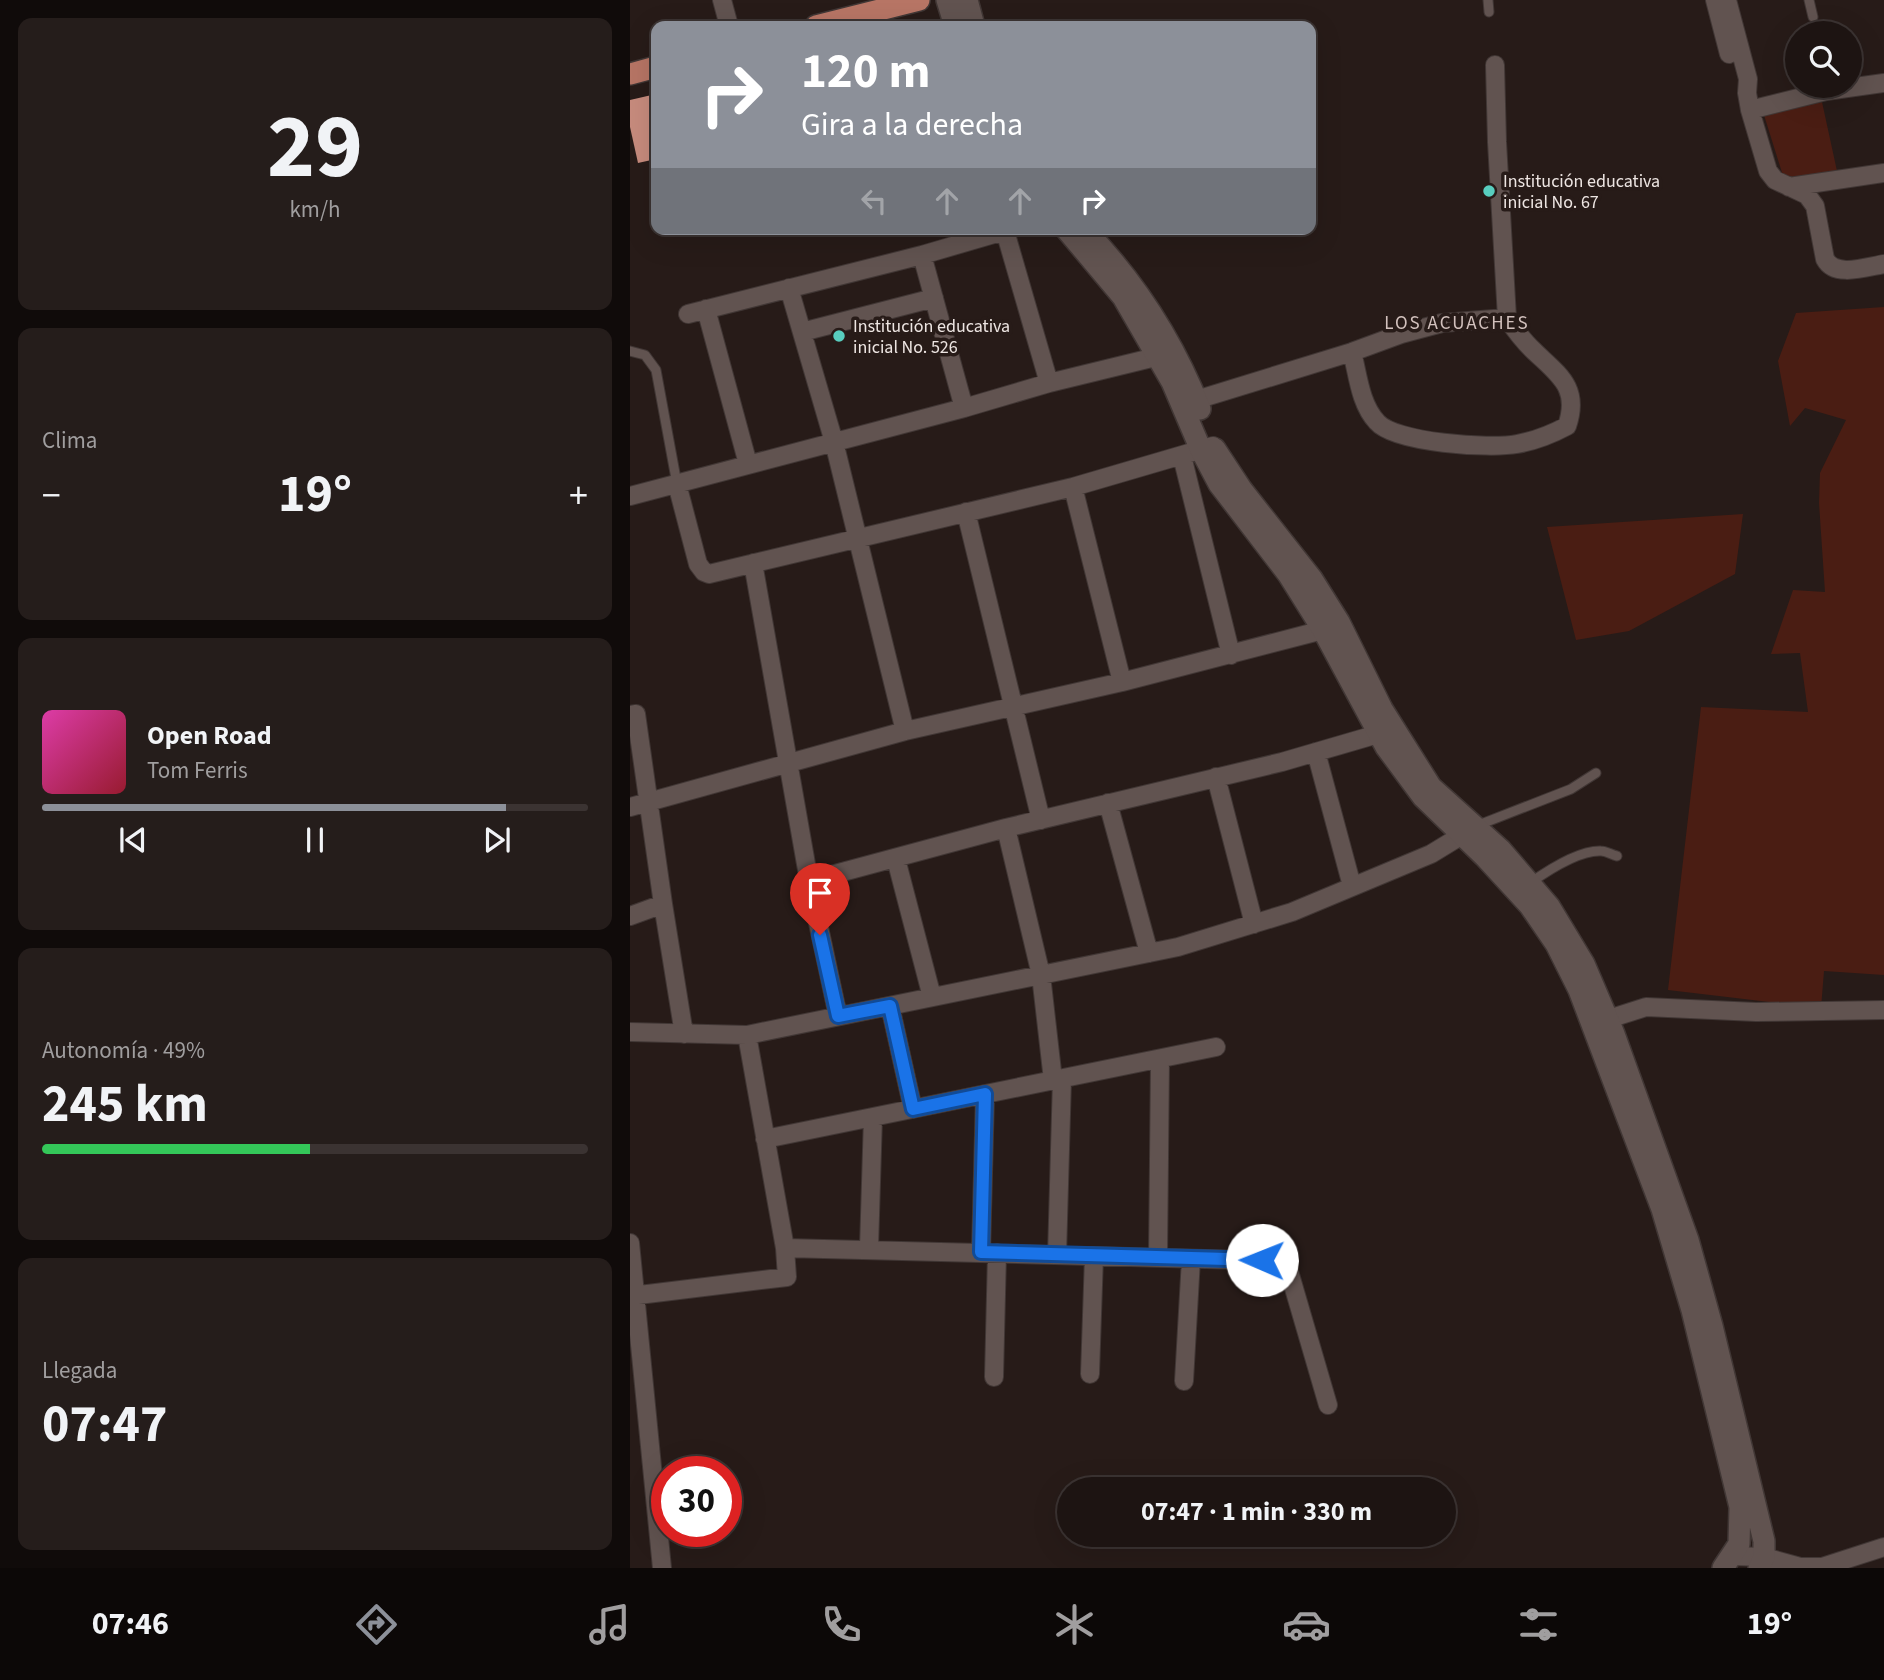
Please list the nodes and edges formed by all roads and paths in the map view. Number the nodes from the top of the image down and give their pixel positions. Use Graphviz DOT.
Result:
graph roads {
  1 [pos="722,0"];
  2 [pos="919,0"];
  3 [pos="947,0"];
  4 [pos="967,0"];
  5 [pos="1488,0"];
  6 [pos="1715,0"];
  7 [pos="1727,0"];
  8 [pos="1809,0"];
  9 [pos="1489,12"];
  10 [pos="1813,17"];
  11 [pos="728,21"];
  12 [pos="836,21"];
  13 [pos="953,21"];
  14 [pos="973,21"];
  15 [pos="1496,65"];
  16 [pos="651,68"];
  17 [pos="630,74"];
  18 [pos="1884,83"];
  19 [pos="1748,102"];
  20 [pos="1884,173"];
  21 [pos="1789,187"];
  22 [pos="991,235"];
  23 [pos="1009,235"];
  24 [pos="1071,235"];
  25 [pos="1090,235"];
  26 [pos="922,255"];
  27 [pos="1884,264"];
  28 [pos="789,288"];
  29 [pos="934,298"];
  30 [pos="706,309"];
  31 [pos="688,314"];
  32 [pos="1507,318"];
  33 [pos="802,332"];
  34 [pos="630,351"];
  35 [pos="1352,352"];
  36 [pos="1165,355"];
  37 [pos="1049,383"];
  38 [pos="1190,402"];
  39 [pos="964,408"];
  40 [pos="834,442"];
  41 [pos="1199,451"];
  42 [pos="748,464"];
  43 [pos="677,484"];
  44 [pos="1073,487"];
  45 [pos="630,496"];
  46 [pos="966,512"];
  47 [pos="857,538"];
  48 [pos="753,564"];
  49 [pos="1331,626"];
  50 [pos="1231,655"];
  51 [pos="1122,682"];
  52 [pos="1012,708"];
  53 [pos="630,715"];
  54 [pos="905,731"];
  55 [pos="1378,734"];
  56 [pos="1316,752"];
  57 [pos="787,764"];
  58 [pos="1596,773"];
  59 [pos="1216,777"];
  60 [pos="648,801"];
  61 [pos="1108,803"];
  62 [pos="630,807"];
  63 [pos="1041,820"];
  64 [pos="1006,828"];
  65 [pos="1470,831"];
  66 [pos="1617,856"];
  67 [pos="896,859"];
  68 [pos="808,881"];
  69 [pos="1530,883"];
  70 [pos="1352,886"];
  71 [pos="663,904"];
  72 [pos="630,916"];
  73 [pos="1254,925"];
  74 [pos="1149,953"];
  75 [pos="1041,975"];
  76 [pos="932,997"];
  77 [pos="890,1006"];
  78 [pos="1884,1010"];
  79 [pos="838,1016"];
  80 [pos="1600,1021"];
  81 [pos="630,1032"];
  82 [pos="684,1034"];
  83 [pos="747,1035"];
  84 [pos="1216,1047"];
  85 [pos="1160,1059"];
  86 [pos="1058,1079"];
  87 [pos="985,1094"];
  88 [pos="913,1109"];
  89 [pos="873,1117"];
  90 [pos="765,1139"];
  91 [pos="630,1243"];
  92 [pos="785,1248"];
  93 [pos="870,1248"];
  94 [pos="989,1252"];
  95 [pos="1057,1255"];
  96 [pos="1094,1256"];
  97 [pos="1158,1258"];
  98 [pos="1191,1259"];
  99 [pos="633,1296"];
  100 [pos="1090,1374"];
  101 [pos="993,1377"];
  102 [pos="1184,1381"];
  103 [pos="1328,1405"];
  104 [pos="1884,1547"];
  105 [pos="1727,1562"];
  106 [pos="1762,1563"];
  107 [pos="662,1568"];
  108 [pos="1819,1568"];
  1 -- 11 [label="street"];
  2 -- 12 [label="main road"];
  3 -- 13 [label="street"];
  4 -- 14 [label="street"];
  5 -- 9 [label="lane"];
  6 -- 19 [label="street"];
  7 -- 19 [label="street"];
  8 -- 10 [label="lane"];
  15 -- 32 [label="street"];
  16 -- 17 [label="main road"];
  18 -- 19 [label="street"];
  19 -- 21 [label="street"];
  20 -- 21 [label="street"];
  21 -- 27 [label="street"];
  22 -- 26 [label="street"];
  23 -- 37 [label="street"];
  24 -- 36 [label="street"];
  25 -- 36 [label="street"];
  26 -- 28 [label="street"];
  26 -- 29 [label="street"];
  28 -- 30 [label="street"];
  28 -- 33 [label="street"];
  29 -- 33 [label="street"];
  29 -- 39 [label="street"];
  30 -- 31 [label="street"];
  30 -- 42 [label="street"];
  32 -- 35 [label="street"];
  32 -- 35 [label="street"];
  33 -- 40 [label="street"];
  34 -- 43 [label="lane"];
  35 -- 38 [label="street"];
  36 -- 37 [label="street"];
  36 -- 38 [label="street"];
  37 -- 39 [label="street"];
  38 -- 41 [label="street"];
  39 -- 40 [label="street"];
  40 -- 42 [label="street"];
  40 -- 47 [label="street"];
  41 -- 44 [label="street"];
  41 -- 49 [label="street"];
  41 -- 50 [label="street"];
  42 -- 43 [label="street"];
  43 -- 45 [label="street"];
  43 -- 48 [label="street"];
  44 -- 46 [label="street"];
  44 -- 51 [label="street"];
  46 -- 47 [label="street"];
  46 -- 52 [label="street"];
  47 -- 48 [label="street"];
  47 -- 54 [label="street"];
  48 -- 57 [label="street"];
  49 -- 50 [label="street"];
  49 -- 55 [label="street"];
  49 -- 65 [label="street"];
  50 -- 51 [label="street"];
  51 -- 52 [label="street"];
  52 -- 54 [label="street"];
  52 -- 63 [label="street"];
  53 -- 60 [label="street"];
  54 -- 57 [label="street"];
  55 -- 56 [label="street"];
  55 -- 65 [label="street"];
  56 -- 59 [label="street"];
  56 -- 70 [label="street"];
  57 -- 60 [label="street"];
  57 -- 68 [label="street"];
  58 -- 65 [label="lane"];
  59 -- 61 [label="street"];
  59 -- 73 [label="street"];
  60 -- 62 [label="street"];
  60 -- 71 [label="street"];
  61 -- 63 [label="street"];
  61 -- 74 [label="street"];
  63 -- 64 [label="street"];
  64 -- 67 [label="street"];
  64 -- 75 [label="street"];
  65 -- 69 [label="street"];
  65 -- 70 [label="street"];
  65 -- 80 [label="street"];
  66 -- 69 [label="lane"];
  67 -- 68 [label="street"];
  67 -- 76 [label="street"];
  68 -- 79 [label="street"];
  69 -- 80 [label="street"];
  70 -- 73 [label="street"];
  71 -- 72 [label="street"];
  71 -- 82 [label="street"];
  73 -- 74 [label="street"];
  74 -- 75 [label="street"];
  75 -- 76 [label="street"];
  75 -- 86 [label="street"];
  76 -- 77 [label="street"];
  77 -- 79 [label="street"];
  77 -- 88 [label="street"];
  78 -- 80 [label="street"];
  79 -- 83 [label="street"];
  80 -- 105 [label="street"];
  80 -- 106 [label="street"];
  81 -- 82 [label="street"];
  82 -- 83 [label="street"];
  83 -- 90 [label="street"];
  84 -- 85 [label="street"];
  85 -- 86 [label="street"];
  85 -- 97 [label="street"];
  86 -- 87 [label="street"];
  86 -- 95 [label="street"];
  87 -- 88 [label="street"];
  87 -- 94 [label="street"];
  88 -- 89 [label="street"];
  89 -- 90 [label="street"];
  89 -- 93 [label="street"];
  90 -- 92 [label="street"];
  91 -- 99 [label="street"];
  92 -- 93 [label="street"];
  92 -- 99 [label="street"];
  93 -- 94 [label="street"];
  94 -- 95 [label="street"];
  94 -- 101 [label="street"];
  95 -- 96 [label="street"];
  96 -- 97 [label="street"];
  96 -- 100 [label="street"];
  97 -- 98 [label="street"];
  98 -- 102 [label="street"];
  98 -- 103 [label="street"];
  99 -- 107 [label="street"];
  104 -- 108 [label="street"];
  105 -- 106 [label="street"];
  106 -- 108 [label="street"];
}
